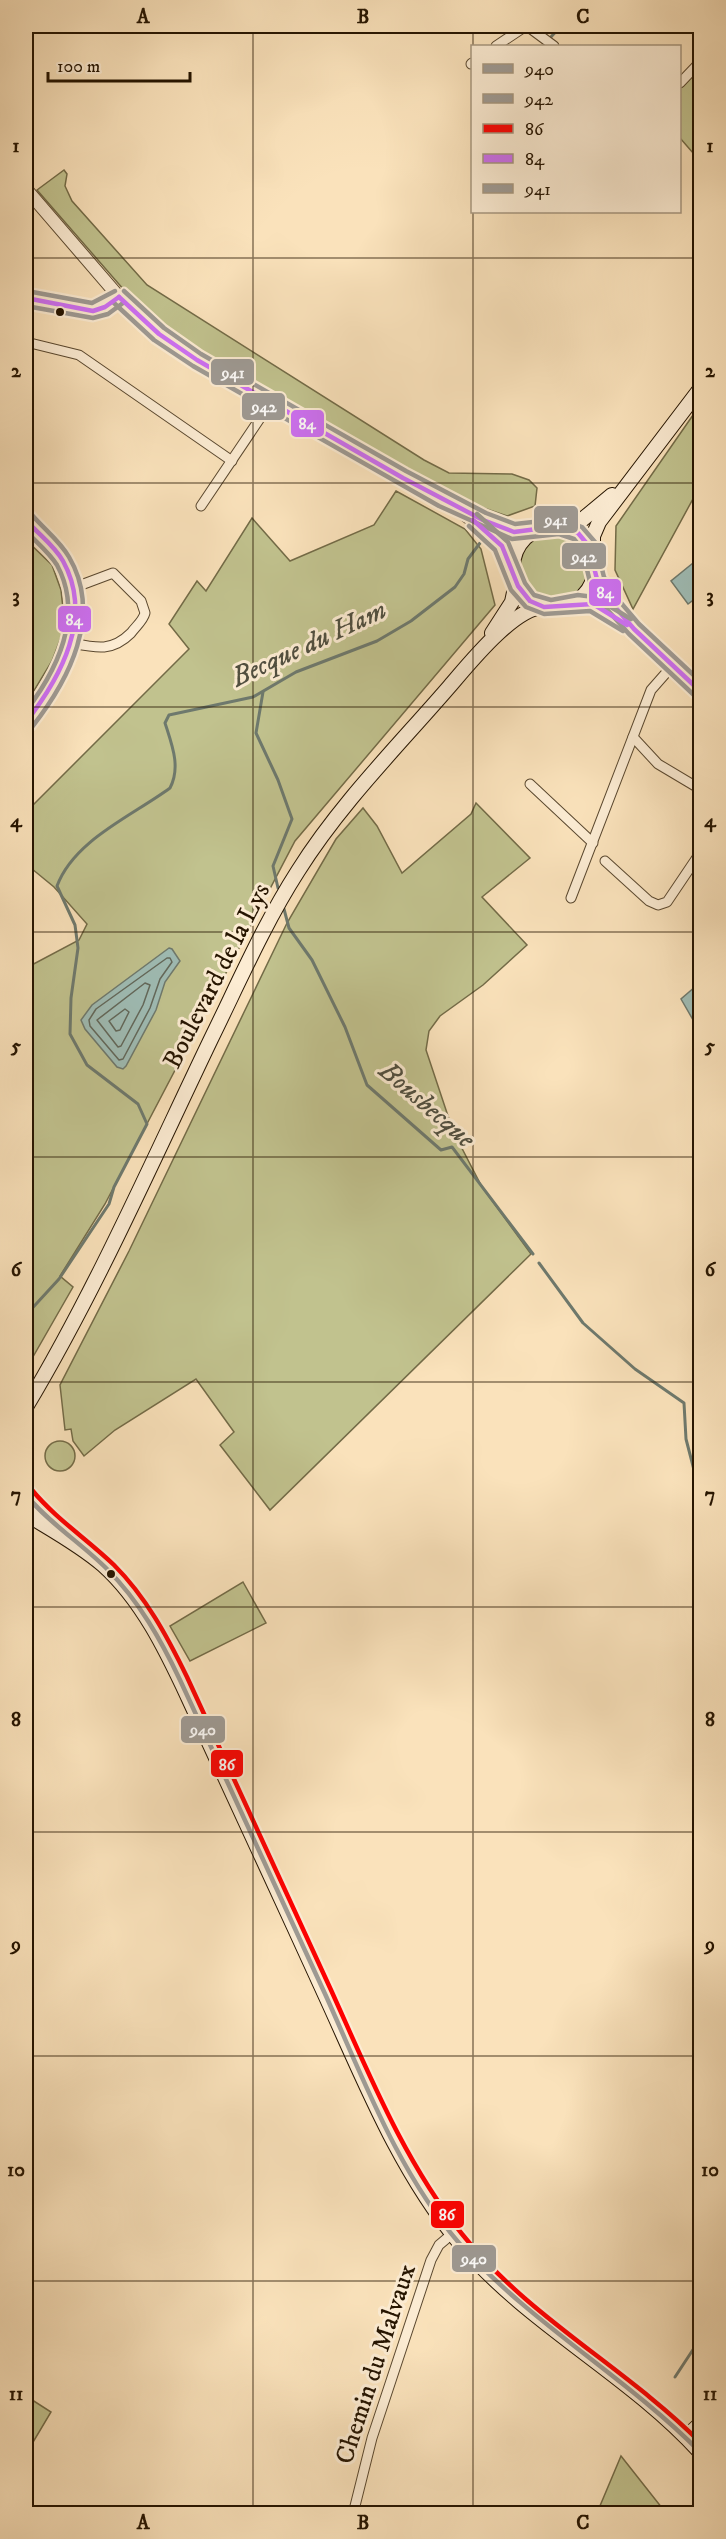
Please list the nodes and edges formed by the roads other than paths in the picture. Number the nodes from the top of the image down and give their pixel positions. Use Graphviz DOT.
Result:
graph roads {
  1 [pos="526,26"];
  2 [pos="498,45"];
  3 [pos="553,45"];
  4 [pos="700,62"];
  5 [pos="681,82"];
  6 [pos="26,189"];
  7 [pos="119,297"];
  8 [pos="26,298"];
  9 [pos="26,342"];
  10 [pos="700,389"];
  11 [pos="271,402"];
  12 [pos="232,461"];
  13 [pos="643,464"];
  14 [pos="201,506"];
  15 [pos="454,507"];
  16 [pos="26,520"];
  17 [pos="559,526"];
  18 [pos="533,531"];
  19 [pos="593,554"];
  20 [pos="595,570"];
  21 [pos="514,576"];
  22 [pos="73,588"];
  23 [pos="572,604"];
  24 [pos="544,607"];
  25 [pos="640,635"];
  26 [pos="72,643"];
  27 [pos="474,659"];
  28 [pos="673,664"];
  29 [pos="700,691"];
  30 [pos="26,722"];
  31 [pos="633,737"];
  32 [pos="530,784"];
  33 [pos="700,789"];
  34 [pos="593,843"];
  35 [pos="700,853"];
  36 [pos="605,861"];
  37 [pos="571,898"];
  38 [pos="57,1350"];
  39 [pos="26,1395"];
  40 [pos="26,1407"];
  41 [pos="26,1495"];
  42 [pos="26,1514"];
  43 [pos="72,1542"];
  44 [pos="452,2234"];
  45 [pos="700,2424"];
  46 [pos="695,2444"];
  47 [pos="353,2514"];
  1 -- 2 [label="street"];
  1 -- 3 [label="street"];
  4 -- 5 [label="street"];
  6 -- 7 [label="street"];
  7 -- 8 [label="street"];
  7 -- 11 [label="street"];
  9 -- 12 [label="street"];
  10 -- 13 [label="main road"];
  11 -- 12 [label="street"];
  11 -- 15 [label="street"];
  12 -- 14 [label="street"];
  13 -- 17 [label="main road"];
  13 -- 19 [label="main road"];
  15 -- 18 [label="street"];
  15 -- 21 [label="street"];
  16 -- 22 [label="street"];
  17 -- 18 [label="main road"];
  17 -- 19 [label="main road"];
  18 -- 21 [label="main road"];
  19 -- 20 [label="main road"];
  20 -- 23 [label="main road"];
  20 -- 25 [label="street"];
  21 -- 24 [label="main road"];
  21 -- 27 [label="main road, Boulevard de la Lys"];
  22 -- 26 [label="street"];
  22 -- 26 [label="street"];
  23 -- 24 [label="main road"];
  23 -- 25 [label="street"];
  24 -- 27 [label="main road, Boulevard de la Lys"];
  25 -- 28 [label="street"];
  26 -- 30 [label="street"];
  27 -- 38 [label="main road, Boulevard de la Lys"];
  28 -- 29 [label="street"];
  28 -- 31 [label="street"];
  31 -- 33 [label="street"];
  31 -- 34 [label="street"];
  32 -- 34 [label="street"];
  34 -- 37 [label="street"];
  35 -- 36 [label="street"];
  38 -- 39 [label="main road, Boulevard de la Lys"];
  38 -- 40 [label="main road, Boulevard de la Lys"];
  41 -- 43 [label="main road"];
  42 -- 43 [label="main road"];
  43 -- 44 [label="main road"];
  44 -- 46 [label="main road"];
  44 -- 47 [label="street, Chemin du Malvaux"];
  45 -- 46 [label="main road"];
}
